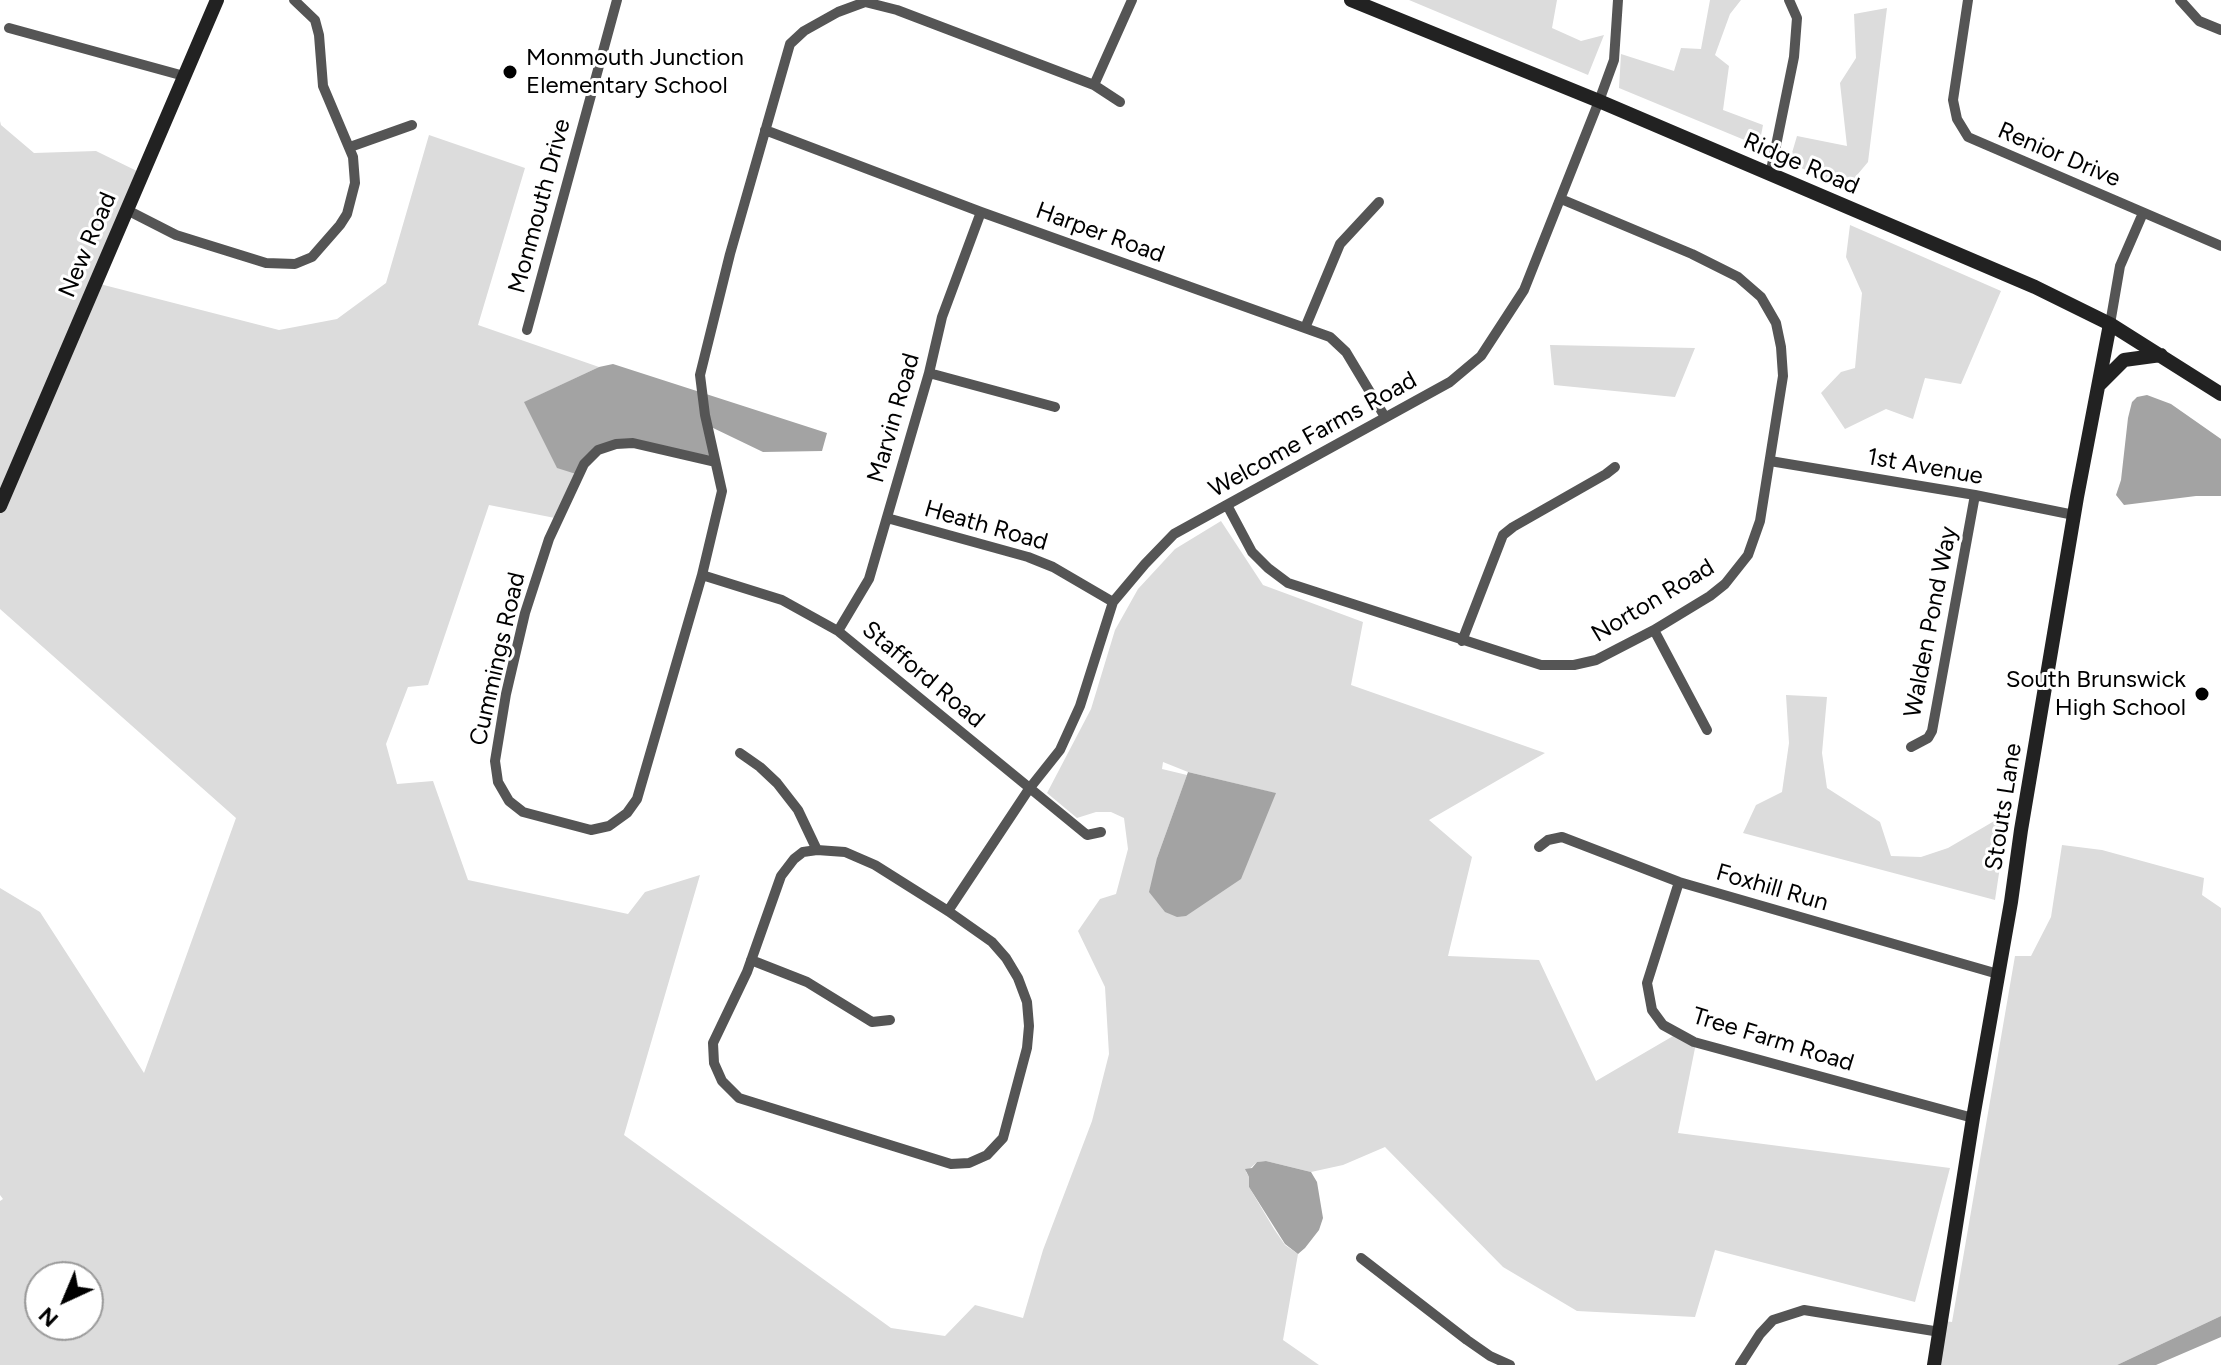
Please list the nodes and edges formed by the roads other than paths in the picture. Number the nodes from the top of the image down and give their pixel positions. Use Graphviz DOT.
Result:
graph roads {
  1 [pos="217,0"];
  2 [pos="294,0"];
  3 [pos="617,0"];
  4 [pos="1132,0"];
  5 [pos="1351,0"];
  6 [pos="1618,0"];
  7 [pos="1789,0"];
  8 [pos="1968,0"];
  9 [pos="2180,0"];
  10 [pos="9,28"];
  11 [pos="2221,30"];
  12 [pos="184,76"];
  13 [pos="1094,85"];
  14 [pos="1599,101"];
  15 [pos="1120,102"];
  16 [pos="412,125"];
  17 [pos="765,130"];
  18 [pos="350,147"];
  19 [pos="1770,175"];
  20 [pos="1561,199"];
  21 [pos="1379,202"];
  22 [pos="127,210"];
  23 [pos="981,212"];
  24 [pos="2143,213"];
  25 [pos="2221,246"];
  26 [pos="2110,324"];
  27 [pos="1305,328"];
  28 [pos="527,330"];
  29 [pos="2161,355"];
  30 [pos="929,373"];
  31 [pos="2098,386"];
  32 [pos="2221,394"];
  33 [pos="1055,407"];
  34 [pos="1385,417"];
  35 [pos="1770,461"];
  36 [pos="715,462"];
  37 [pos="1615,467"];
  38 [pos="1975,495"];
  39 [pos="1227,505"];
  40 [pos="0,506"];
  41 [pos="2074,515"];
  42 [pos="887,518"];
  43 [pos="702,575"];
  44 [pos="1113,602"];
  45 [pos="1654,630"];
  46 [pos="838,631"];
  47 [pos="1462,641"];
  48 [pos="1707,730"];
  49 [pos="1911,747"];
  50 [pos="740,753"];
  51 [pos="1029,789"];
  52 [pos="1101,832"];
  53 [pos="1539,847"];
  54 [pos="817,850"];
  55 [pos="1679,882"];
  56 [pos="948,911"];
  57 [pos="751,960"];
  58 [pos="1998,974"];
  59 [pos="890,1020"];
  60 [pos="1973,1118"];
  61 [pos="1361,1258"];
  62 [pos="1940,1332"];
  63 [pos="1510,1365"];
  64 [pos="1740,1365"];
  65 [pos="1934,1365"];
  1 -- 12 [label="street, New Road"];
  2 -- 18 [label="street"];
  3 -- 28 [label="street, Monmouth Drive"];
  4 -- 13 [label="street"];
  5 -- 14 [label="street, Ridge Road"];
  6 -- 14 [label="street, Welcome Farms Road"];
  7 -- 19 [label="street"];
  8 -- 24 [label="street, Renior Drive"];
  9 -- 11 [label="street"];
  10 -- 12 [label="street"];
  12 -- 22 [label="street, New Road"];
  13 -- 15 [label="street, Cummings Road"];
  13 -- 17 [label="street, Cummings Road"];
  14 -- 19 [label="street, Ridge Road"];
  14 -- 20 [label="street, Welcome Farms Road"];
  16 -- 18 [label="street"];
  17 -- 23 [label="street, Harper Road"];
  17 -- 36 [label="street, Cummings Road"];
  18 -- 22 [label="street"];
  19 -- 26 [label="street, Ridge Road"];
  20 -- 34 [label="street, Welcome Farms Road"];
  20 -- 35 [label="street, Norton Road"];
  21 -- 27 [label="street"];
  22 -- 40 [label="street, New Road"];
  23 -- 27 [label="street, Harper Road"];
  23 -- 30 [label="street, Marvin Road"];
  24 -- 25 [label="street, Renior Drive"];
  24 -- 26 [label="street, Stouts Lane"];
  26 -- 29 [label="street, Ridge Road"];
  26 -- 31 [label="street, Stouts Lane"];
  27 -- 34 [label="street, Harper Road"];
  29 -- 31 [label="street"];
  29 -- 32 [label="street, Ridge Road"];
  30 -- 33 [label="street"];
  30 -- 42 [label="street, Marvin Road"];
  31 -- 41 [label="street, Stouts Lane"];
  34 -- 39 [label="street, Welcome Farms Road"];
  35 -- 38 [label="street, 1st Avenue"];
  35 -- 45 [label="street, Norton Road"];
  36 -- 43 [label="street, Cummings Road"];
  36 -- 43 [label="street, Cummings Road"];
  37 -- 47 [label="street"];
  38 -- 41 [label="street, 1st Avenue"];
  38 -- 49 [label="street, Walden Pond Way"];
  39 -- 44 [label="street, Welcome Farms Road"];
  39 -- 47 [label="street, Norton Road"];
  41 -- 58 [label="street, Stouts Lane"];
  42 -- 44 [label="street, Heath Road"];
  42 -- 46 [label="street, Marvin Road"];
  43 -- 46 [label="street, Stafford Road"];
  44 -- 51 [label="street, Welcome Farms Road"];
  45 -- 47 [label="street, Norton Road"];
  45 -- 48 [label="street"];
  46 -- 51 [label="street, Stafford Road"];
  50 -- 54 [label="street"];
  51 -- 52 [label="street, Stafford Road"];
  51 -- 56 [label="street, Welcome Farms Road"];
  53 -- 55 [label="street, Foxhill Run"];
  54 -- 56 [label="street"];
  54 -- 57 [label="street"];
  55 -- 58 [label="street, Foxhill Run"];
  55 -- 60 [label="street, Tree Farm Road"];
  56 -- 57 [label="street"];
  57 -- 59 [label="street"];
  58 -- 60 [label="street, Stouts Lane"];
  60 -- 62 [label="street, Stouts Lane"];
  61 -- 63 [label="street"];
  62 -- 64 [label="street"];
  62 -- 65 [label="street, Stouts Lane"];
}
